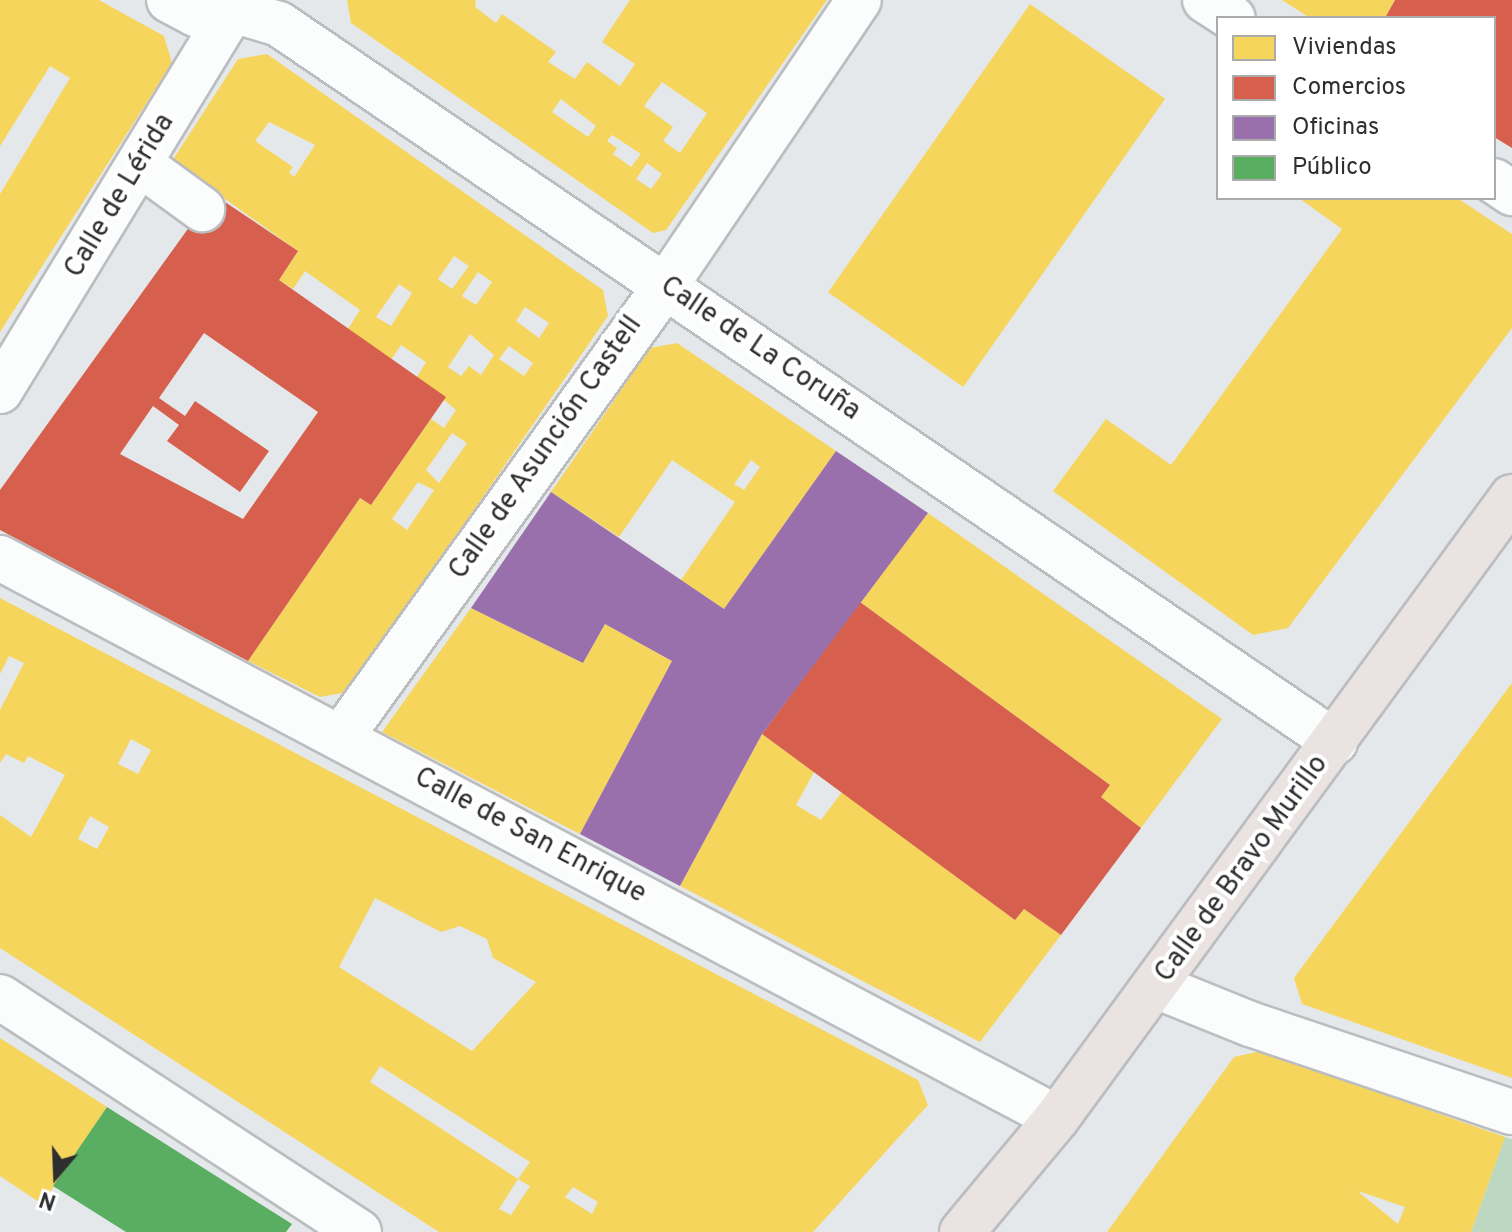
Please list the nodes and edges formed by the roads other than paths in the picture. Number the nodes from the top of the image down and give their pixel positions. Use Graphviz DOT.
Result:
graph roads {
  1 [pos="169,0"];
  2 [pos="859,0"];
  3 [pos="1205,0"];
  4 [pos="236,5"];
  5 [pos="1230,16"];
  6 [pos="140,164"];
  7 [pos="202,209"];
  8 [pos="666,285"];
  9 [pos="0,391"];
  10 [pos="1512,497"];
  11 [pos="0,558"];
  12 [pos="341,737"];
  13 [pos="1335,742"];
  14 [pos="1156,986"];
  15 [pos="0,997"];
  16 [pos="1512,1112"];
  17 [pos="1057,1118"];
  18 [pos="359,1232"];
  19 [pos="962,1232"];
  1 -- 4 [label="street, Calle de La Coruña"];
  2 -- 8 [label="street, Calle de Asunción Castell"];
  3 -- 5 [label="street"];
  4 -- 6 [label="street, Calle de Lérida"];
  4 -- 8 [label="street, Calle de La Coruña"];
  6 -- 7 [label="street"];
  6 -- 9 [label="street, Calle de Lérida"];
  8 -- 12 [label="street, Calle de Asunción Castell"];
  8 -- 13 [label="street, Calle de La Coruña"];
  10 -- 13 [label="main road, Calle de Bravo Murillo"];
  11 -- 12 [label="street, Calle de San Enrique"];
  12 -- 17 [label="street, Calle de San Enrique"];
  13 -- 14 [label="main road, Calle de Bravo Murillo"];
  14 -- 16 [label="street"];
  14 -- 17 [label="main road, Calle de Bravo Murillo"];
  15 -- 18 [label="street"];
  17 -- 19 [label="main road, Calle de Bravo Murillo"];
}
